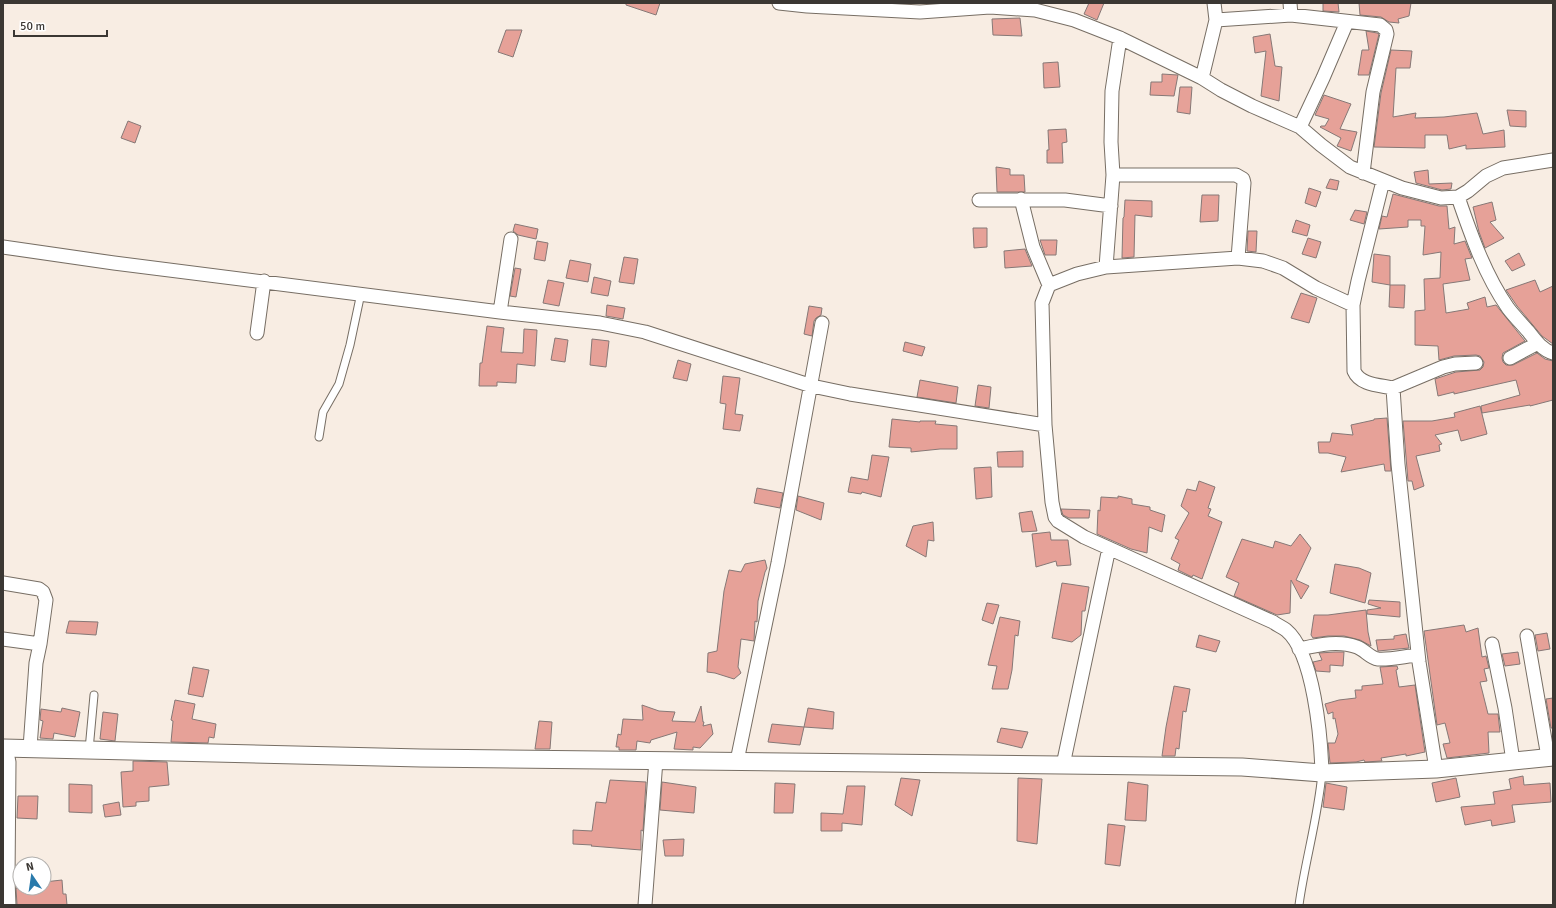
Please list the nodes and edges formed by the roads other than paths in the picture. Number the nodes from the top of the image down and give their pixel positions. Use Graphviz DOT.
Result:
graph roads {
  1 [pos="779,3"];
  2 [pos="1214,3"];
  3 [pos="991,5"];
  4 [pos="1290,9"];
  5 [pos="1216,20"];
  6 [pos="1347,22"];
  7 [pos="1120,38"];
  8 [pos="1202,78"];
  9 [pos="1300,126"];
  10 [pos="1553,160"];
  11 [pos="1363,173"];
  12 [pos="1113,175"];
  13 [pos="1383,181"];
  14 [pos="1458,197"];
  15 [pos="1020,199"];
  16 [pos="979,200"];
  17 [pos="1111,206"];
  18 [pos="511,239"];
  19 [pos="3,247"];
  20 [pos="1238,258"];
  21 [pos="1106,267"];
  22 [pos="264,281"];
  23 [pos="1049,285"];
  24 [pos="361,293"];
  25 [pos="1353,305"];
  26 [pos="500,312"];
  27 [pos="822,323"];
  28 [pos="256,333"];
  29 [pos="1538,343"];
  30 [pos="1553,353"];
  31 [pos="1510,358"];
  32 [pos="1476,363"];
  33 [pos="812,386"];
  34 [pos="1393,388"];
  35 [pos="1045,425"];
  36 [pos="319,437"];
  37 [pos="1109,548"];
  38 [pos="3,583"];
  39 [pos="1527,636"];
  40 [pos="3,639"];
  41 [pos="40,644"];
  42 [pos="1492,644"];
  43 [pos="1299,649"];
  44 [pos="1418,655"];
  45 [pos="94,695"];
  46 [pos="4,748"];
  47 [pos="30,748"];
  48 [pos="89,750"];
  49 [pos="1550,757"];
  50 [pos="656,760"];
  51 [pos="737,761"];
  52 [pos="1513,761"];
  53 [pos="1063,765"];
  54 [pos="1436,769"];
  55 [pos="1322,773"];
  56 [pos="6,881"];
  57 [pos="9,905"];
  58 [pos="645,905"];
  59 [pos="1299,905"];
  1 -- 3 [label="street"];
  2 -- 5 [label="street"];
  3 -- 7 [label="street"];
  4 -- 5 [label="street"];
  4 -- 6 [label="street"];
  5 -- 8 [label="street"];
  6 -- 9 [label="street"];
  6 -- 11 [label="street"];
  7 -- 8 [label="street"];
  7 -- 12 [label="street"];
  8 -- 9 [label="street"];
  9 -- 11 [label="street"];
  10 -- 14 [label="street"];
  11 -- 13 [label="street"];
  12 -- 17 [label="street"];
  12 -- 20 [label="street"];
  13 -- 14 [label="street"];
  13 -- 25 [label="street"];
  14 -- 29 [label="street"];
  15 -- 16 [label="street"];
  15 -- 17 [label="street"];
  15 -- 23 [label="street"];
  17 -- 21 [label="street"];
  18 -- 26 [label="street"];
  19 -- 22 [label="street"];
  20 -- 21 [label="street"];
  20 -- 25 [label="street"];
  21 -- 23 [label="street"];
  22 -- 24 [label="street"];
  22 -- 28 [label="street"];
  23 -- 35 [label="street"];
  24 -- 26 [label="street"];
  24 -- 36 [label="lane"];
  25 -- 34 [label="street"];
  26 -- 33 [label="street"];
  27 -- 33 [label="street"];
  29 -- 30 [label="street"];
  29 -- 31 [label="street"];
  32 -- 34 [label="street"];
  33 -- 35 [label="street"];
  33 -- 51 [label="street"];
  34 -- 44 [label="street"];
  35 -- 37 [label="street"];
  37 -- 43 [label="street"];
  37 -- 53 [label="street"];
  38 -- 41 [label="street"];
  39 -- 49 [label="street"];
  40 -- 41 [label="street"];
  41 -- 47 [label="street"];
  42 -- 52 [label="street"];
  43 -- 44 [label="street"];
  43 -- 55 [label="street"];
  44 -- 54 [label="street"];
  45 -- 48 [label="lane"];
  46 -- 47 [label="street"];
  46 -- 56 [label="street"];
  47 -- 48 [label="street"];
  48 -- 50 [label="street"];
  49 -- 52 [label="street"];
  50 -- 51 [label="street"];
  50 -- 58 [label="street"];
  51 -- 53 [label="street"];
  52 -- 54 [label="street"];
  53 -- 55 [label="street"];
  54 -- 55 [label="street"];
  55 -- 59 [label="lane"];
  56 -- 57 [label="street"];
}
